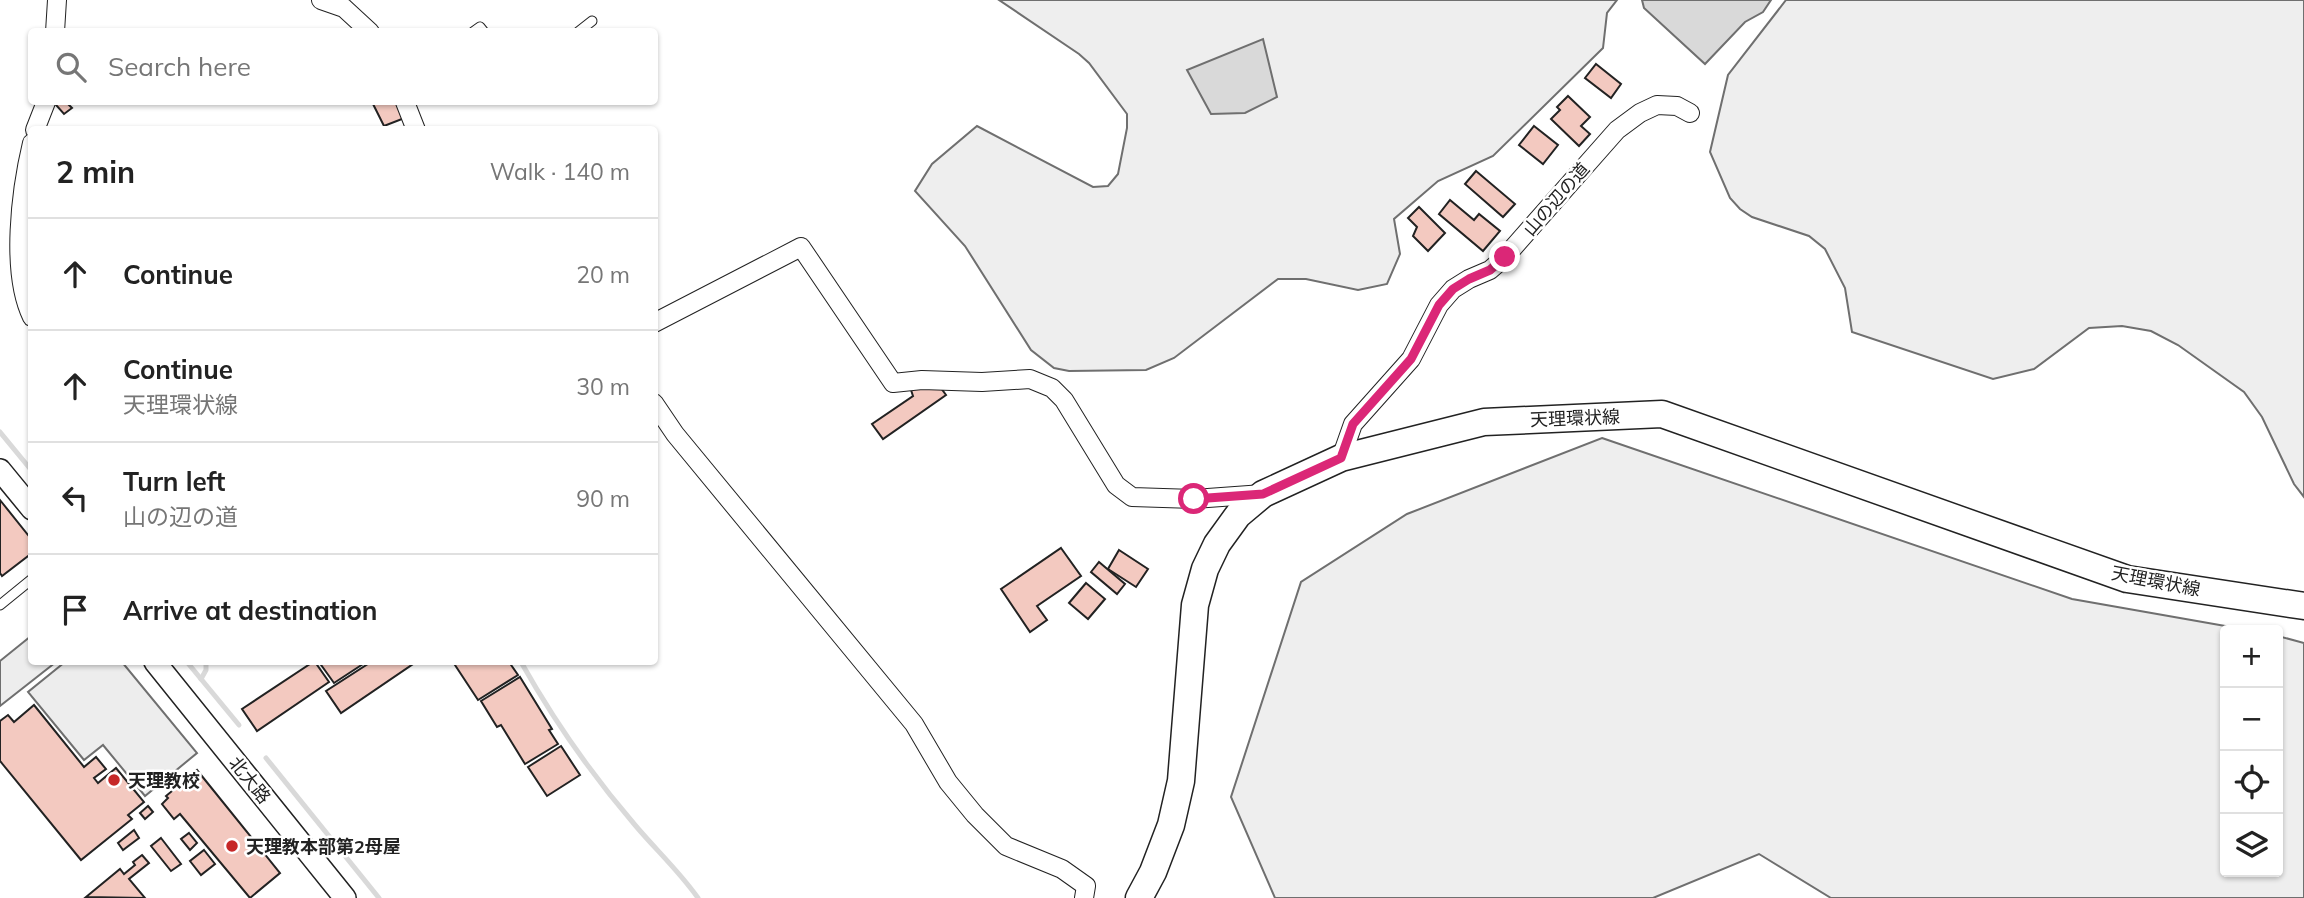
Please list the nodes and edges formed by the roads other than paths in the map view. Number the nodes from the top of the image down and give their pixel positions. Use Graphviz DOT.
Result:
graph roads {
  1 [pos="57,0"];
  2 [pos="321,0"];
  3 [pos="347,4"];
  4 [pos="592,21"];
  5 [pos="55,28"];
  6 [pos="367,28"];
  7 [pos="583,28"];
  8 [pos="45,105"];
  9 [pos="406,105"];
  10 [pos="1690,113"];
  11 [pos="37,126"];
  12 [pos="414,126"];
  13 [pos="28,160"];
  14 [pos="28,305"];
  15 [pos="658,321"];
  16 [pos="658,408"];
  17 [pos="1341,458"];
  18 [pos="0,470"];
  19 [pos="1263,494"];
  20 [pos="28,504"];
  21 [pos="28,582"];
  22 [pos="0,605"];
  23 [pos="2304,606"];
  24 [pos="157,665"];
  25 [pos="345,898"];
  26 [pos="1084,898"];
  27 [pos="1139,898"];
  1 -- 5 [label="street"];
  2 -- 3 [label="street"];
  3 -- 6 [label="street"];
  4 -- 7 [label="lane"];
  8 -- 11 [label="street"];
  9 -- 12 [label="street"];
  10 -- 17 [label="street, 山の辺の道"];
  13 -- 14 [label="street"];
  15 -- 19 [label="street"];
  16 -- 26 [label="street"];
  17 -- 19 [label="main road, 天理環状線"];
  17 -- 23 [label="main road, 天理環状線"];
  18 -- 20 [label="street"];
  19 -- 27 [label="main road, 天理環状線"];
  21 -- 22 [label="lane"];
  24 -- 25 [label="street, 北大路"];
}
